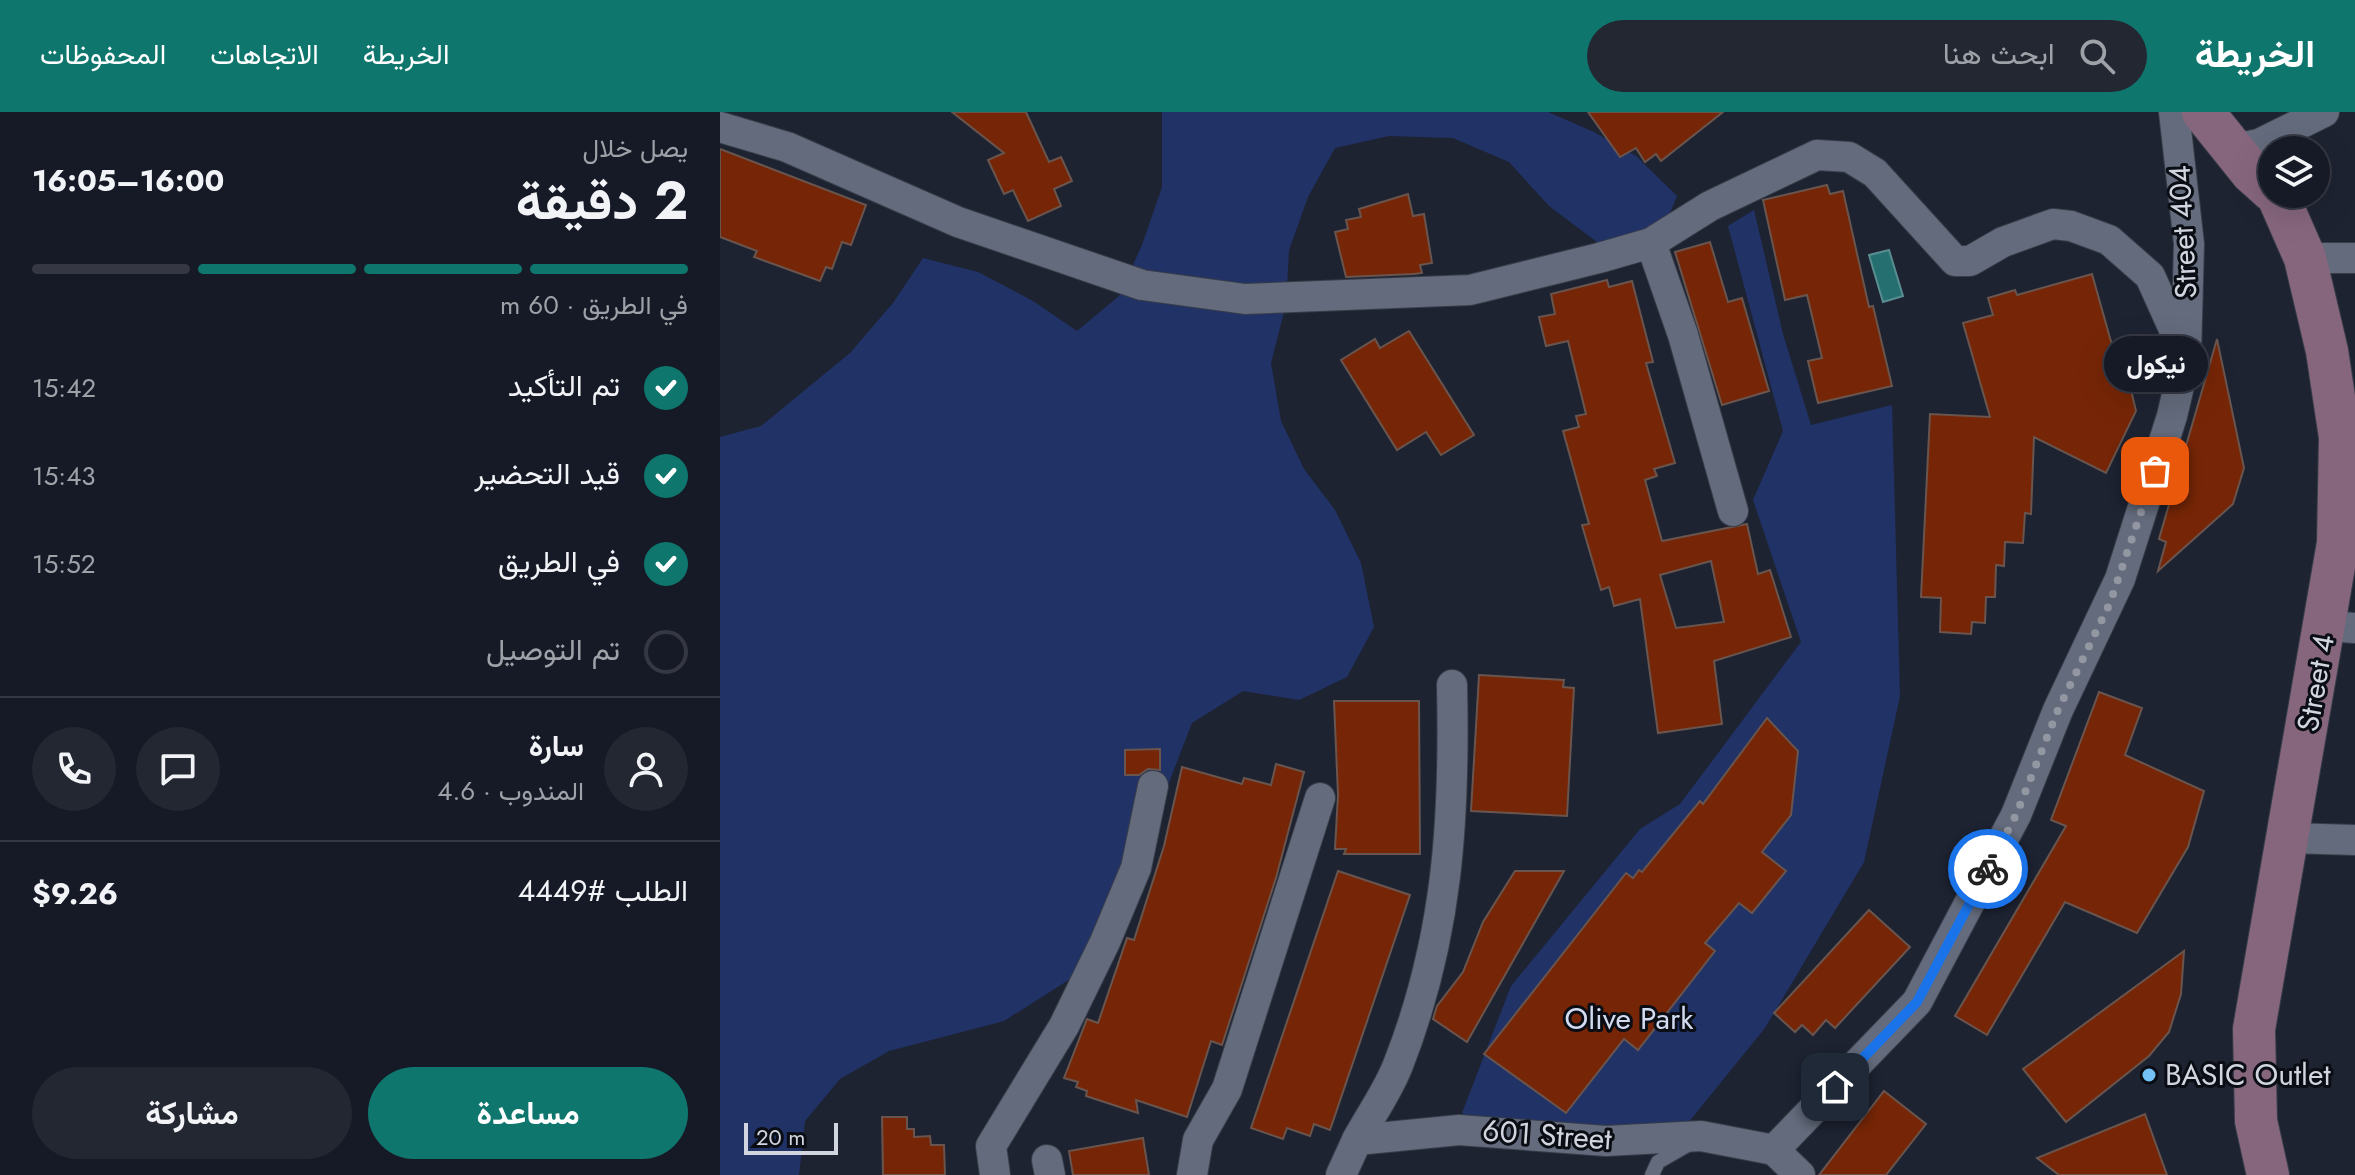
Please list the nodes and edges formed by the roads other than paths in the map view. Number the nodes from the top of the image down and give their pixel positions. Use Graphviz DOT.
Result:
graph roads {
  1 [pos="2174,112"];
  2 [pos="2203,112"];
  3 [pos="2324,112"];
  4 [pos="720,127"];
  5 [pos="2250,144"];
  6 [pos="2282,208"];
  7 [pos="1651,243"];
  8 [pos="2305,258"];
  9 [pos="2355,258"];
  10 [pos="2186,356"];
  11 [pos="1733,511"];
  12 [pos="2340,627"];
  13 [pos="1452,685"];
  14 [pos="1153,786"];
  15 [pos="1320,798"];
  16 [pos="2289,838"];
  17 [pos="2355,840"];
  18 [pos="1701,1136"];
  19 [pos="1357,1140"];
  20 [pos="1774,1150"];
  21 [pos="995,1175"];
  22 [pos="1192,1175"];
  23 [pos="1341,1175"];
  24 [pos="1652,1175"];
  25 [pos="1800,1175"];
  26 [pos="2268,1175"];
  1 -- 10 [label="street, Street 404"];
  2 -- 5 [label="main road, Street 4"];
  3 -- 5 [label="street"];
  4 -- 7 [label="street"];
  6 -- 8 [label="main road, Street 4"];
  7 -- 10 [label="street"];
  7 -- 11 [label="street"];
  8 -- 9 [label="street"];
  8 -- 12 [label="main road, Street 4"];
  10 -- 20 [label="street, Street 404"];
  12 -- 16 [label="main road, Street 4"];
  13 -- 19 [label="street"];
  14 -- 21 [label="street"];
  15 -- 22 [label="street"];
  16 -- 17 [label="street"];
  16 -- 26 [label="main road, Street 4"];
  18 -- 19 [label="street, 601 Street"];
  18 -- 20 [label="street, 601 Street"];
  18 -- 24 [label="lane"];
  19 -- 23 [label="street"];
  20 -- 25 [label="street"];
}
